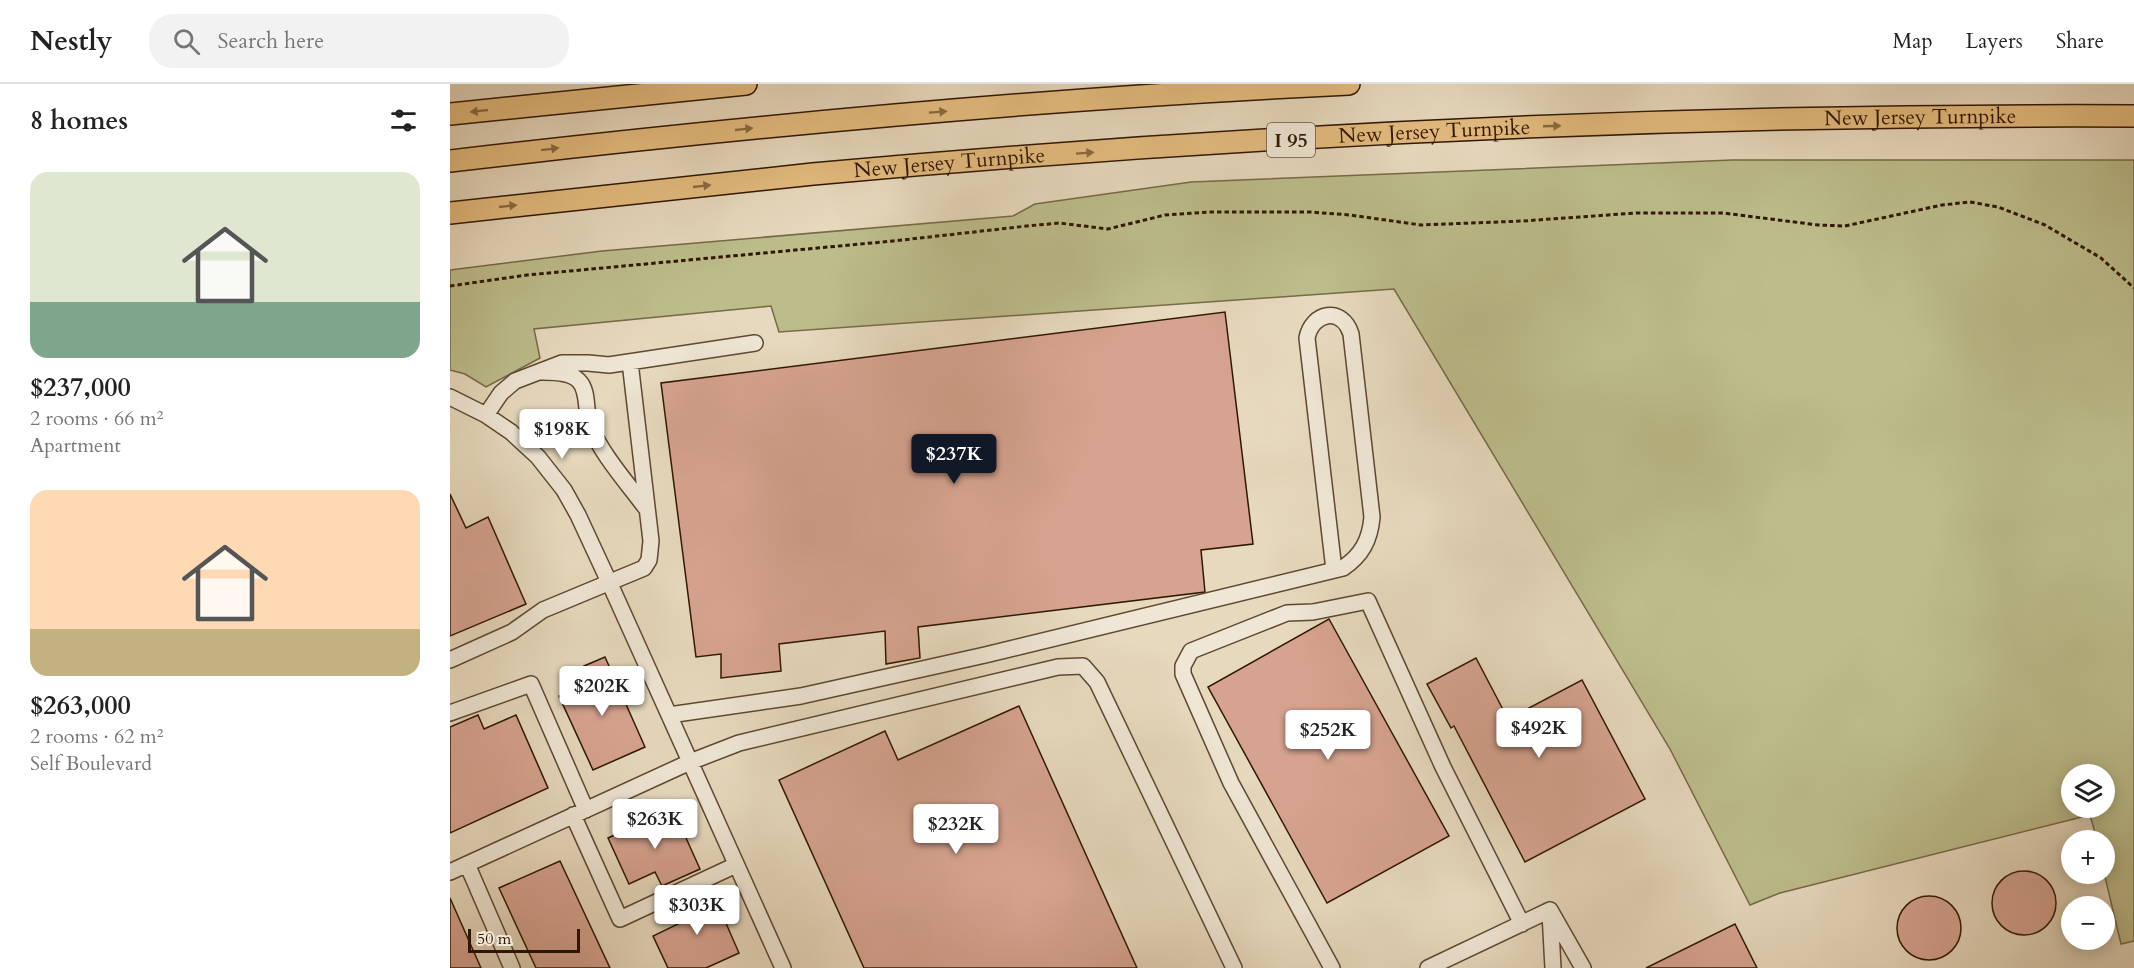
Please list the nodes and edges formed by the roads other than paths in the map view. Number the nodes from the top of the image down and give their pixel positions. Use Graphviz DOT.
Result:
graph roads {
  1 [pos="746,84"];
  2 [pos="1349,84"];
  3 [pos="450,114"];
  4 [pos="2134,116"];
  5 [pos="450,161"];
  6 [pos="450,213"];
  7 [pos="755,343"];
  8 [pos="630,362"];
  9 [pos="540,372"];
  10 [pos="450,397"];
  11 [pos="486,415"];
  12 [pos="647,510"];
  13 [pos="1334,570"];
  14 [pos="610,584"];
  15 [pos="450,660"];
  16 [pos="450,713"];
  17 [pos="669,715"];
  18 [pos="690,762"];
  19 [pos="580,812"];
  20 [pos="467,864"];
  21 [pos="736,865"];
  22 [pos="450,872"];
  23 [pos="1550,910"];
  24 [pos="1522,924"];
  25 [pos="1550,967"];
  26 [pos="512,968"];
  27 [pos="783,968"];
  28 [pos="1234,968"];
  29 [pos="1332,968"];
  30 [pos="1428,968"];
  31 [pos="1583,968"];
  1 -- 3 [label="highway, one-way"];
  5 -- 2 [label="highway, one-way"];
  6 -- 4 [label="highway, New Jersey Turnpike / I 95, one-way"];
  7 -- 8 [label="street"];
  8 -- 9 [label="street"];
  8 -- 12 [label="street"];
  9 -- 11 [label="street"];
  9 -- 12 [label="street"];
  10 -- 11 [label="street"];
  11 -- 14 [label="street"];
  12 -- 14 [label="street"];
  13 -- 13 [label="street"];
  13 -- 17 [label="street"];
  14 -- 15 [label="street"];
  14 -- 17 [label="street"];
  16 -- 19 [label="street"];
  17 -- 18 [label="street"];
  18 -- 19 [label="street"];
  18 -- 21 [label="street"];
  18 -- 28 [label="street"];
  19 -- 20 [label="street"];
  19 -- 21 [label="street"];
  20 -- 22 [label="street"];
  20 -- 26 [label="street"];
  21 -- 27 [label="street"];
  23 -- 24 [label="street"];
  23 -- 25 [label="street"];
  23 -- 31 [label="street"];
  24 -- 29 [label="street"];
  24 -- 30 [label="street"];
}
